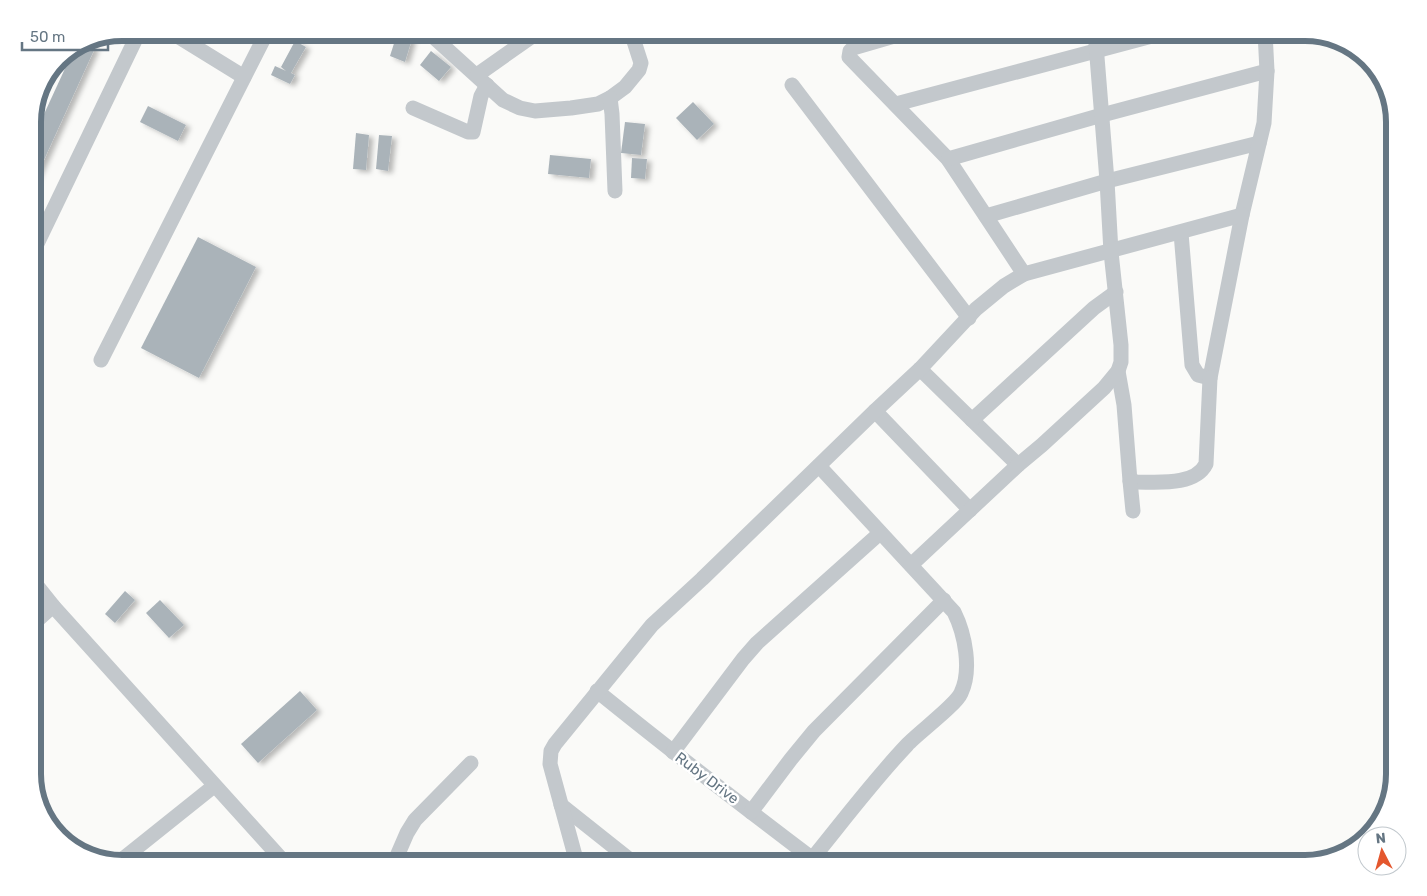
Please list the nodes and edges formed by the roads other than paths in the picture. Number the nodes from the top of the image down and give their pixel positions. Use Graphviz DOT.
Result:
graph roads {
  1 [pos="135,41"];
  2 [pos="186,41"];
  3 [pos="262,41"];
  4 [pos="438,41"];
  5 [pos="528,41"];
  6 [pos="634,41"];
  7 [pos="876,41"];
  8 [pos="1096,41"];
  9 [pos="1136,41"];
  10 [pos="1265,41"];
  11 [pos="1097,52"];
  12 [pos="1266,70"];
  13 [pos="244,77"];
  14 [pos="482,80"];
  15 [pos="792,85"];
  16 [pos="610,98"];
  17 [pos="896,104"];
  18 [pos="413,108"];
  19 [pos="1102,115"];
  20 [pos="1259,143"];
  21 [pos="948,159"];
  22 [pos="1107,181"];
  23 [pos="615,191"];
  24 [pos="1242,215"];
  25 [pos="986,216"];
  26 [pos="1181,233"];
  27 [pos="41,235"];
  28 [pos="1111,252"];
  29 [pos="1024,274"];
  30 [pos="1116,292"];
  31 [pos="969,318"];
  32 [pos="101,360"];
  33 [pos="920,369"];
  34 [pos="1118,371"];
  35 [pos="1210,378"];
  36 [pos="875,411"];
  37 [pos="972,420"];
  38 [pos="1018,465"];
  39 [pos="819,466"];
  40 [pos="1130,481"];
  41 [pos="970,510"];
  42 [pos="1133,511"];
  43 [pos="880,533"];
  44 [pos="911,565"];
  45 [pos="41,591"];
  46 [pos="944,600"];
  47 [pos="53,606"];
  48 [pos="41,617"];
  49 [pos="597,691"];
  50 [pos="673,752"];
  51 [pos="471,764"];
  52 [pos="214,786"];
  53 [pos="561,805"];
  54 [pos="751,812"];
  55 [pos="128,855"];
  56 [pos="277,855"];
  57 [pos="398,855"];
  58 [pos="575,855"];
  59 [pos="623,855"];
  60 [pos="807,855"];
  61 [pos="820,855"];
  1 -- 27 [label="street"];
  2 -- 13 [label="street"];
  3 -- 13 [label="street"];
  4 -- 14 [label="street"];
  5 -- 14 [label="street"];
  6 -- 16 [label="street"];
  7 -- 17 [label="street"];
  8 -- 11 [label="street"];
  9 -- 11 [label="street"];
  10 -- 12 [label="street"];
  11 -- 17 [label="street"];
  11 -- 19 [label="street"];
  12 -- 19 [label="street"];
  12 -- 20 [label="street"];
  13 -- 32 [label="street"];
  14 -- 16 [label="street"];
  14 -- 18 [label="street"];
  15 -- 31 [label="street"];
  16 -- 23 [label="street"];
  17 -- 21 [label="street"];
  19 -- 21 [label="street"];
  19 -- 22 [label="street"];
  20 -- 22 [label="street"];
  20 -- 24 [label="street"];
  21 -- 25 [label="street"];
  22 -- 25 [label="street"];
  22 -- 28 [label="street"];
  24 -- 26 [label="street"];
  24 -- 35 [label="street"];
  25 -- 29 [label="street"];
  26 -- 28 [label="street"];
  26 -- 35 [label="street"];
  28 -- 29 [label="street"];
  28 -- 30 [label="street"];
  29 -- 31 [label="street"];
  30 -- 34 [label="street"];
  30 -- 37 [label="street"];
  31 -- 33 [label="street"];
  33 -- 36 [label="street"];
  33 -- 37 [label="street"];
  34 -- 38 [label="street"];
  34 -- 40 [label="street"];
  35 -- 40 [label="street"];
  36 -- 39 [label="street"];
  36 -- 41 [label="street"];
  37 -- 38 [label="street"];
  38 -- 41 [label="street"];
  39 -- 43 [label="street"];
  39 -- 49 [label="street"];
  40 -- 42 [label="street"];
  41 -- 44 [label="street"];
  43 -- 44 [label="street"];
  43 -- 50 [label="street"];
  44 -- 46 [label="street"];
  45 -- 47 [label="street"];
  46 -- 54 [label="street"];
  46 -- 61 [label="street"];
  47 -- 48 [label="street"];
  47 -- 52 [label="street"];
  49 -- 50 [label="street, Ruby Drive"];
  49 -- 53 [label="street"];
  50 -- 54 [label="street, Ruby Drive"];
  51 -- 57 [label="street"];
  52 -- 55 [label="street"];
  52 -- 56 [label="street"];
  53 -- 58 [label="street"];
  53 -- 59 [label="street"];
  54 -- 60 [label="street, Ruby Drive"];
}
